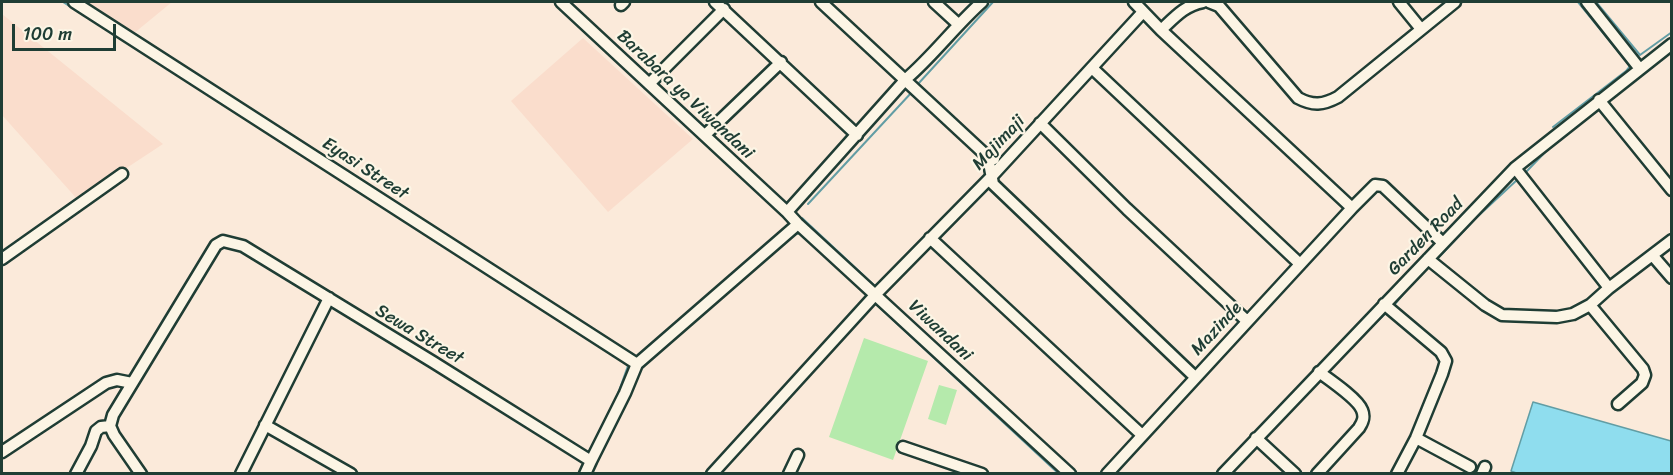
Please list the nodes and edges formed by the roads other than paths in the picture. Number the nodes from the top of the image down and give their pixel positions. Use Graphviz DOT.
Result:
graph roads {
  1 [pos="74,2"];
  2 [pos="561,2"];
  3 [pos="821,2"];
  4 [pos="934,2"];
  5 [pos="982,2"];
  6 [pos="1134,2"];
  7 [pos="1203,2"];
  8 [pos="1209,2"];
  9 [pos="1399,2"];
  10 [pos="1455,2"];
  11 [pos="1587,2"];
  12 [pos="719,5"];
  13 [pos="1143,12"];
  14 [pos="958,24"];
  15 [pos="1421,29"];
  16 [pos="1161,30"];
  17 [pos="1671,44"];
  18 [pos="781,62"];
  19 [pos="1092,68"];
  20 [pos="1641,69"];
  21 [pos="906,79"];
  22 [pos="649,84"];
  23 [pos="1599,100"];
  24 [pos="1040,123"];
  25 [pos="705,135"];
  26 [pos="857,135"];
  27 [pos="988,157"];
  28 [pos="1006,160"];
  29 [pos="1515,168"];
  30 [pos="123,174"];
  31 [pos="992,176"];
  32 [pos="1671,190"];
  33 [pos="1352,207"];
  34 [pos="787,212"];
  35 [pos="798,224"];
  36 [pos="930,238"];
  37 [pos="1671,240"];
  38 [pos="1443,243"];
  39 [pos="1653,256"];
  40 [pos="2,259"];
  41 [pos="1428,259"];
  42 [pos="1300,264"];
  43 [pos="1671,278"];
  44 [pos="1610,288"];
  45 [pos="876,294"];
  46 [pos="329,298"];
  47 [pos="1384,304"];
  48 [pos="1590,305"];
  49 [pos="1247,321"];
  50 [pos="637,364"];
  51 [pos="1319,372"];
  52 [pos="1195,378"];
  53 [pos="132,383"];
  54 [pos="1618,404"];
  55 [pos="265,425"];
  56 [pos="110,426"];
  57 [pos="1142,435"];
  58 [pos="1256,438"];
  59 [pos="1416,438"];
  60 [pos="903,447"];
  61 [pos="2,452"];
  62 [pos="798,455"];
  63 [pos="591,461"];
  64 [pos="1470,467"];
  65 [pos="1226,472"];
  66 [pos="75,474"];
  67 [pos="141,474"];
  68 [pos="241,474"];
  69 [pos="351,474"];
  70 [pos="585,474"];
  71 [pos="712,474"];
  72 [pos="789,474"];
  73 [pos="982,474"];
  74 [pos="1070,474"];
  75 [pos="1107,474"];
  76 [pos="1295,474"];
  77 [pos="1317,474"];
  78 [pos="1397,474"];
  1 -- 50 [label="street, Eyasi Street"];
  2 -- 22 [label="street, Barabara ya Viwandani"];
  3 -- 21 [label="street"];
  4 -- 14 [label="street"];
  5 -- 14 [label="street"];
  6 -- 13 [label="street"];
  7 -- 16 [label="street"];
  8 -- 15 [label="street"];
  9 -- 15 [label="street"];
  10 -- 15 [label="street"];
  11 -- 20 [label="street"];
  12 -- 18 [label="street"];
  12 -- 22 [label="street"];
  13 -- 16 [label="street"];
  13 -- 19 [label="street, Majimaji"];
  14 -- 21 [label="street"];
  16 -- 33 [label="street"];
  17 -- 20 [label="street, Garden Road"];
  18 -- 25 [label="street"];
  18 -- 26 [label="street"];
  19 -- 24 [label="street, Majimaji"];
  19 -- 42 [label="street"];
  20 -- 23 [label="street, Garden Road"];
  21 -- 26 [label="street"];
  21 -- 27 [label="street"];
  22 -- 25 [label="street, Barabara ya Viwandani"];
  23 -- 29 [label="street, Garden Road"];
  23 -- 32 [label="street"];
  24 -- 28 [label="street, Majimaji"];
  24 -- 49 [label="street"];
  25 -- 34 [label="street, Barabara ya Viwandani"];
  26 -- 34 [label="street"];
  27 -- 28 [label="street"];
  27 -- 31 [label="street"];
  28 -- 31 [label="street, Majimaji"];
  29 -- 38 [label="street, Garden Road"];
  29 -- 44 [label="street"];
  30 -- 40 [label="street"];
  31 -- 36 [label="street, Majimaji"];
  31 -- 52 [label="street"];
  33 -- 38 [label="street, Mazinde"];
  33 -- 42 [label="street, Mazinde"];
  34 -- 35 [label="street, Viwandani"];
  35 -- 45 [label="street, Viwandani"];
  35 -- 50 [label="street"];
  36 -- 45 [label="street, Majimaji"];
  36 -- 57 [label="street"];
  37 -- 39 [label="street"];
  38 -- 41 [label="street, Garden Road"];
  39 -- 43 [label="street"];
  39 -- 44 [label="street"];
  41 -- 47 [label="street, Garden Road"];
  41 -- 48 [label="street"];
  42 -- 49 [label="street, Mazinde"];
  44 -- 48 [label="street"];
  45 -- 71 [label="street, Majimaji"];
  45 -- 74 [label="street, Viwandani"];
  46 -- 53 [label="street, Sewa Street"];
  46 -- 55 [label="street"];
  46 -- 63 [label="street, Sewa Street"];
  47 -- 51 [label="street, Garden Road"];
  47 -- 59 [label="street"];
  48 -- 54 [label="street"];
  49 -- 52 [label="street, Mazinde"];
  50 -- 63 [label="street"];
  51 -- 58 [label="street, Garden Road"];
  51 -- 77 [label="street"];
  52 -- 57 [label="street, Mazinde"];
  53 -- 56 [label="street"];
  53 -- 61 [label="street"];
  55 -- 68 [label="street"];
  55 -- 69 [label="street"];
  56 -- 66 [label="street"];
  56 -- 67 [label="street"];
  57 -- 75 [label="street, Mazinde"];
  58 -- 65 [label="street, Garden Road"];
  58 -- 76 [label="street"];
  59 -- 64 [label="street"];
  59 -- 78 [label="street"];
  60 -- 73 [label="street"];
  62 -- 72 [label="street"];
  63 -- 70 [label="street"];
}
